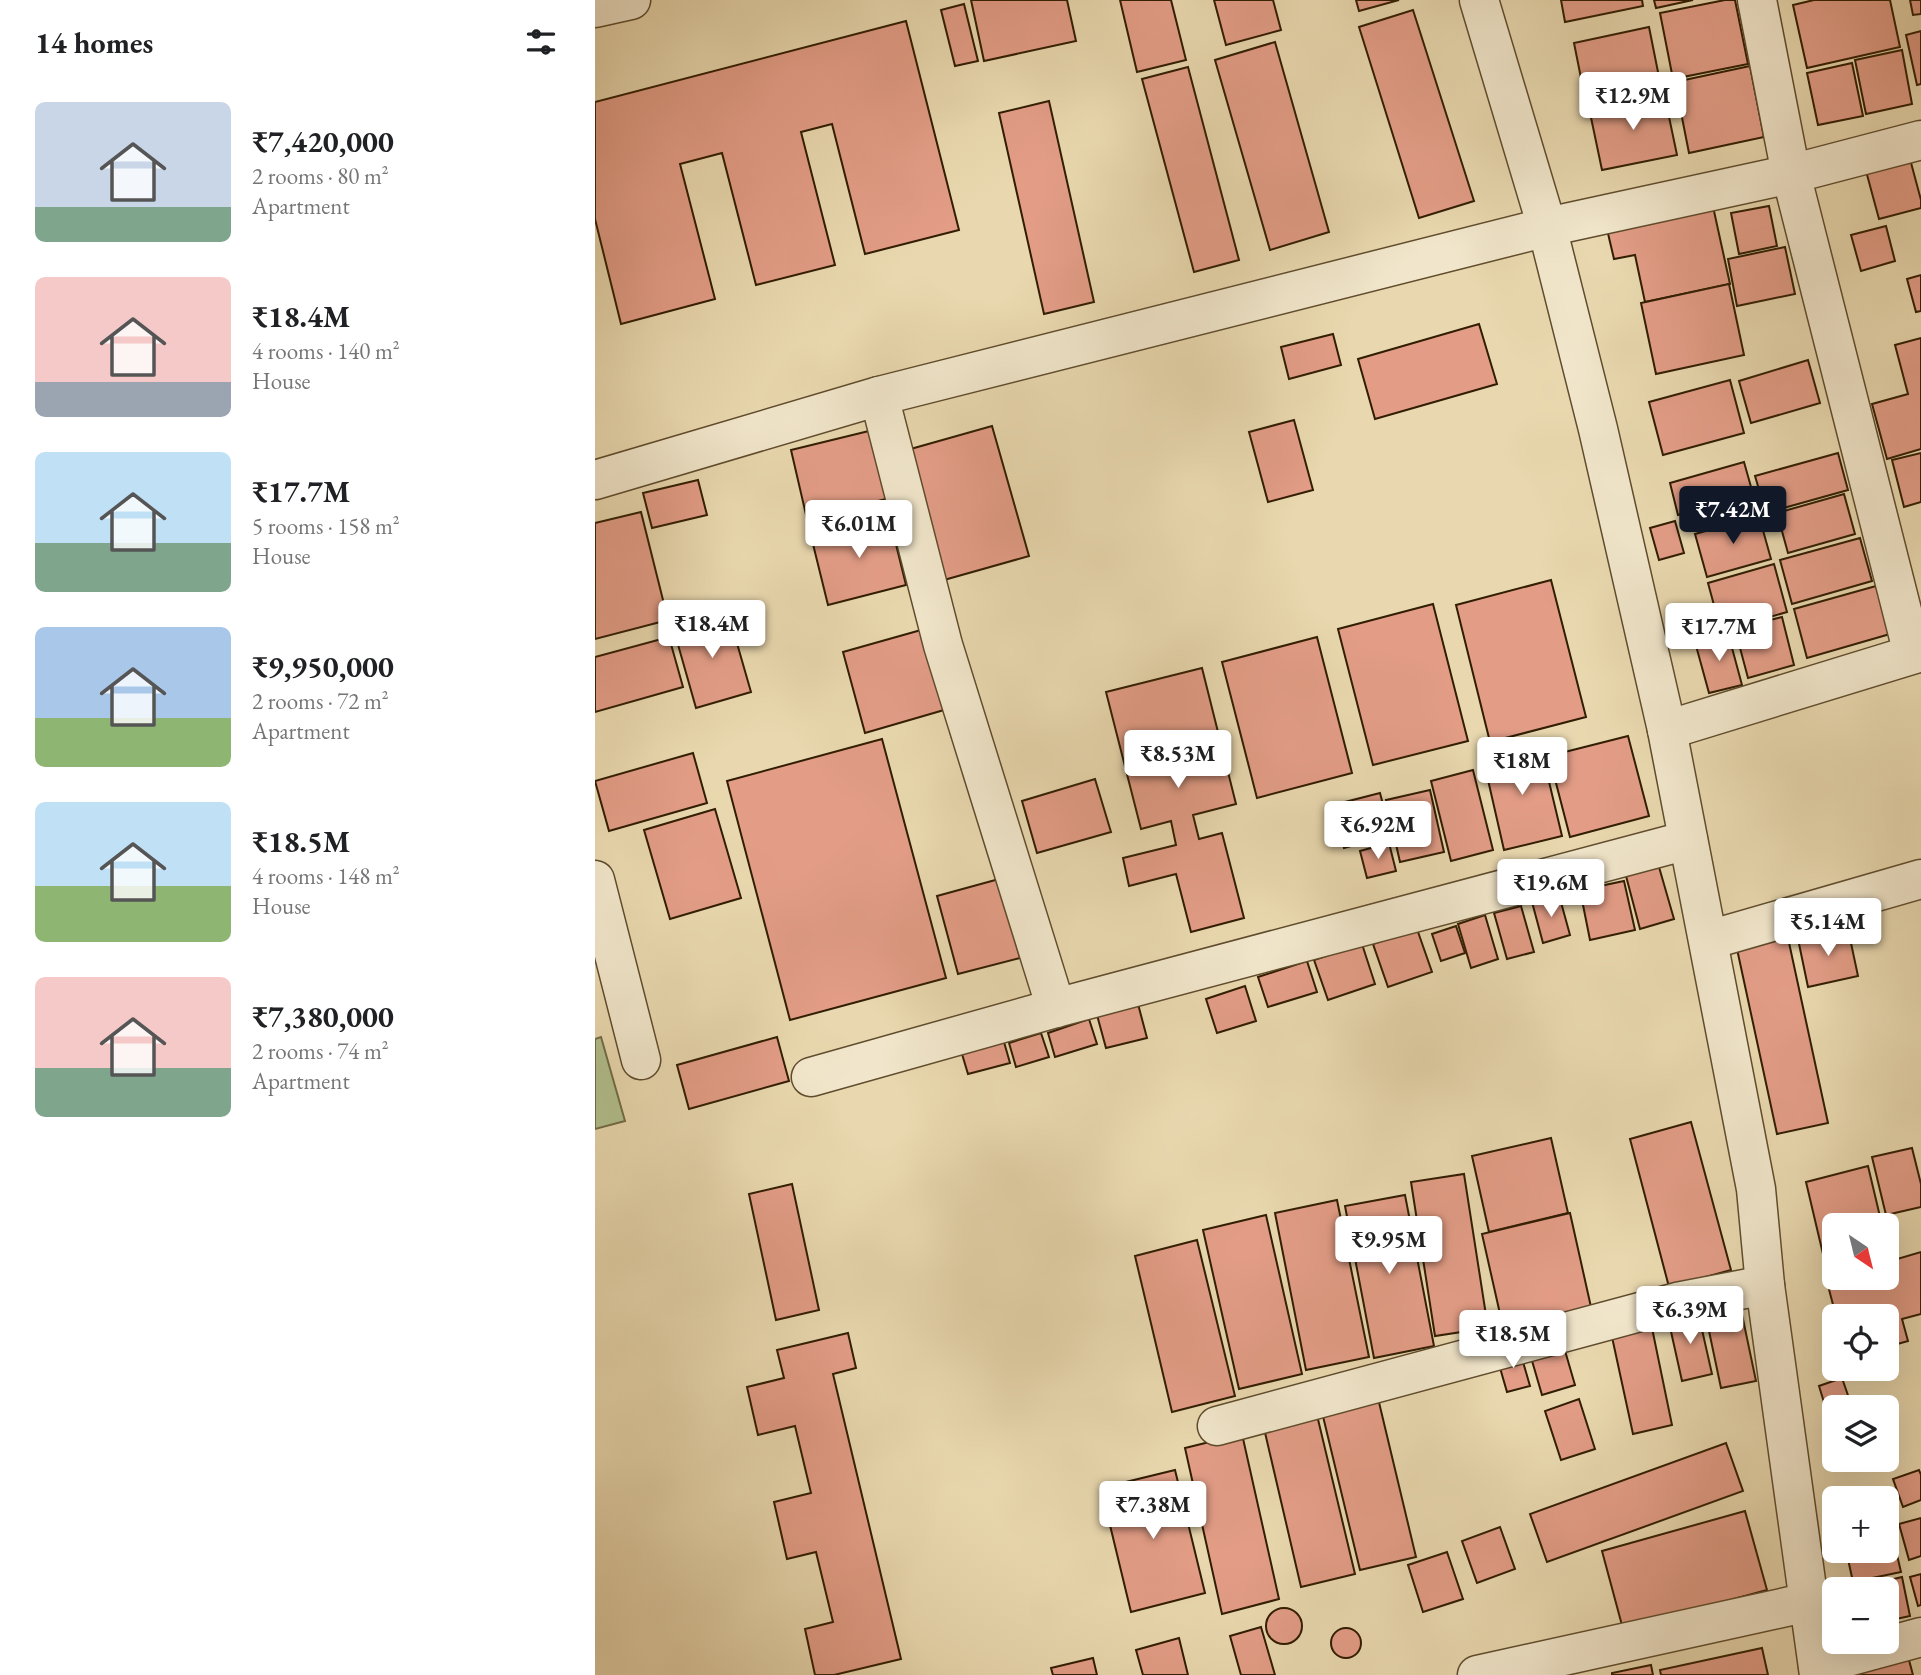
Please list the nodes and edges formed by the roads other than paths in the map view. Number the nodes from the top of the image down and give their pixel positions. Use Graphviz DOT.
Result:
graph roads {
  1 [pos="631,0"];
  2 [pos="1479,0"];
  3 [pos="1757,0"];
  4 [pos="595,8"];
  5 [pos="1921,141"];
  6 [pos="1791,174"];
  7 [pos="1547,227"];
  8 [pos="879,396"];
  9 [pos="595,480"];
  10 [pos="1917,653"];
  11 [pos="1667,730"];
  12 [pos="1688,840"];
  13 [pos="1921,879"];
  14 [pos="595,880"];
  15 [pos="1709,940"];
  16 [pos="1056,1008"];
  17 [pos="641,1060"];
  18 [pos="811,1077"];
  19 [pos="1765,1284"];
  20 [pos="1217,1426"];
  21 [pos="1809,1602"];
  22 [pos="1921,1637"];
  23 [pos="1819,1670"];
  24 [pos="1478,1675"];
  1 -- 4 [label="street"];
  2 -- 7 [label="street"];
  3 -- 6 [label="street"];
  5 -- 6 [label="street"];
  6 -- 7 [label="street"];
  6 -- 10 [label="street"];
  7 -- 8 [label="street"];
  7 -- 11 [label="street"];
  8 -- 9 [label="street"];
  8 -- 16 [label="street"];
  10 -- 11 [label="street"];
  11 -- 12 [label="street"];
  12 -- 15 [label="street"];
  12 -- 16 [label="street"];
  13 -- 15 [label="street"];
  14 -- 17 [label="street"];
  15 -- 19 [label="street"];
  16 -- 18 [label="street"];
  19 -- 20 [label="street"];
  19 -- 21 [label="street"];
  21 -- 23 [label="street"];
  21 -- 24 [label="street"];
  22 -- 23 [label="street"];
}
